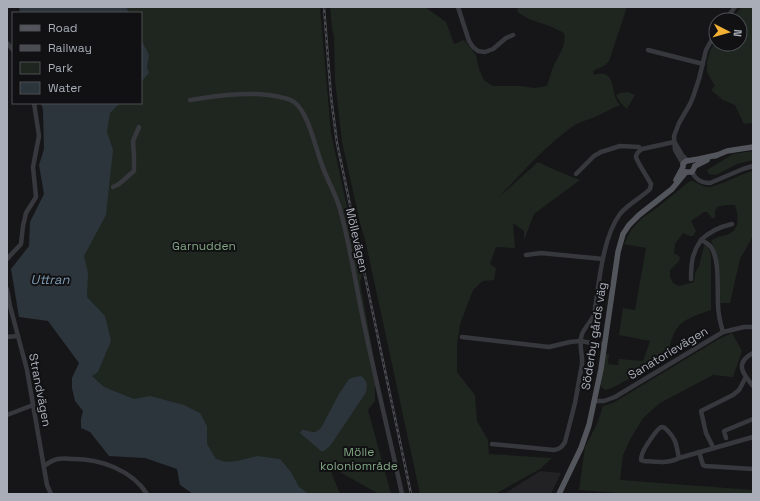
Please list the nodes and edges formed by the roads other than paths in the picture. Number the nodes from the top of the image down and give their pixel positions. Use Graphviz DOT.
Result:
graph roads {
  1 [pos="458,7"];
  2 [pos="728,7"];
  3 [pos="735,7"];
  4 [pos="732,12"];
  5 [pos="513,35"];
  6 [pos="708,46"];
  7 [pos="648,50"];
  8 [pos="702,64"];
  9 [pos="190,100"];
  10 [pos="34,104"];
  11 [pos="138,127"];
  12 [pos="674,142"];
  13 [pos="753,147"];
  14 [pos="640,149"];
  15 [pos="689,166"];
  16 [pos="753,166"];
  17 [pos="576,174"];
  18 [pos="113,187"];
  19 [pos="732,224"];
  20 [pos="706,235"];
  21 [pos="701,240"];
  22 [pos="712,248"];
  23 [pos="526,255"];
  24 [pos="7,259"];
  25 [pos="603,259"];
  26 [pos="691,279"];
  27 [pos="7,289"];
  28 [pos="753,327"];
  29 [pos="723,332"];
  30 [pos="18,336"];
  31 [pos="462,337"];
  32 [pos="7,338"];
  33 [pos="580,341"];
  34 [pos="604,345"];
  35 [pos="753,353"];
  36 [pos="746,377"];
  37 [pos="753,386"];
  38 [pos="594,401"];
  39 [pos="33,405"];
  40 [pos="7,415"];
  41 [pos="753,419"];
  42 [pos="753,437"];
  43 [pos="726,438"];
  44 [pos="492,444"];
  45 [pos="712,445"];
  46 [pos="699,452"];
  47 [pos="679,458"];
  48 [pos="44,466"];
  49 [pos="753,469"];
  50 [pos="51,494"];
  51 [pos="147,494"];
  52 [pos="402,494"];
  53 [pos="559,494"];
  1 -- 5 [label="street"];
  2 -- 4 [label="street"];
  3 -- 4 [label="street"];
  6 -- 8 [label="street"];
  7 -- 8 [label="street"];
  8 -- 12 [label="street"];
  9 -- 52 [label="street, Möllevägen"];
  10 -- 24 [label="street"];
  11 -- 18 [label="street"];
  12 -- 14 [label="street"];
  12 -- 15 [label="street"];
  13 -- 15 [label="main road"];
  14 -- 17 [label="street"];
  14 -- 25 [label="street"];
  15 -- 16 [label="street"];
  15 -- 34 [label="main road, Söderby gårds väg"];
  19 -- 20 [label="street"];
  20 -- 21 [label="street"];
  20 -- 22 [label="street"];
  21 -- 22 [label="street"];
  21 -- 26 [label="street"];
  22 -- 29 [label="street"];
  23 -- 25 [label="street"];
  25 -- 33 [label="street"];
  27 -- 30 [label="street, Strandvägen"];
  28 -- 29 [label="street, Sanatorievägen"];
  29 -- 38 [label="street, Sanatorievägen"];
  30 -- 32 [label="street"];
  30 -- 39 [label="street, Strandvägen"];
  31 -- 33 [label="street"];
  33 -- 34 [label="street"];
  33 -- 44 [label="street"];
  34 -- 38 [label="main road, Söderby gårds väg"];
  35 -- 36 [label="street"];
  36 -- 37 [label="street"];
  36 -- 45 [label="street"];
  38 -- 53 [label="main road, Söderby gårds väg"];
  39 -- 40 [label="street"];
  39 -- 48 [label="street, Strandvägen"];
  41 -- 43 [label="street"];
  42 -- 46 [label="street"];
  46 -- 47 [label="street"];
  46 -- 49 [label="street"];
  47 -- 47 [label="street"];
  48 -- 50 [label="street, Strandvägen"];
  48 -- 51 [label="street"];
}
